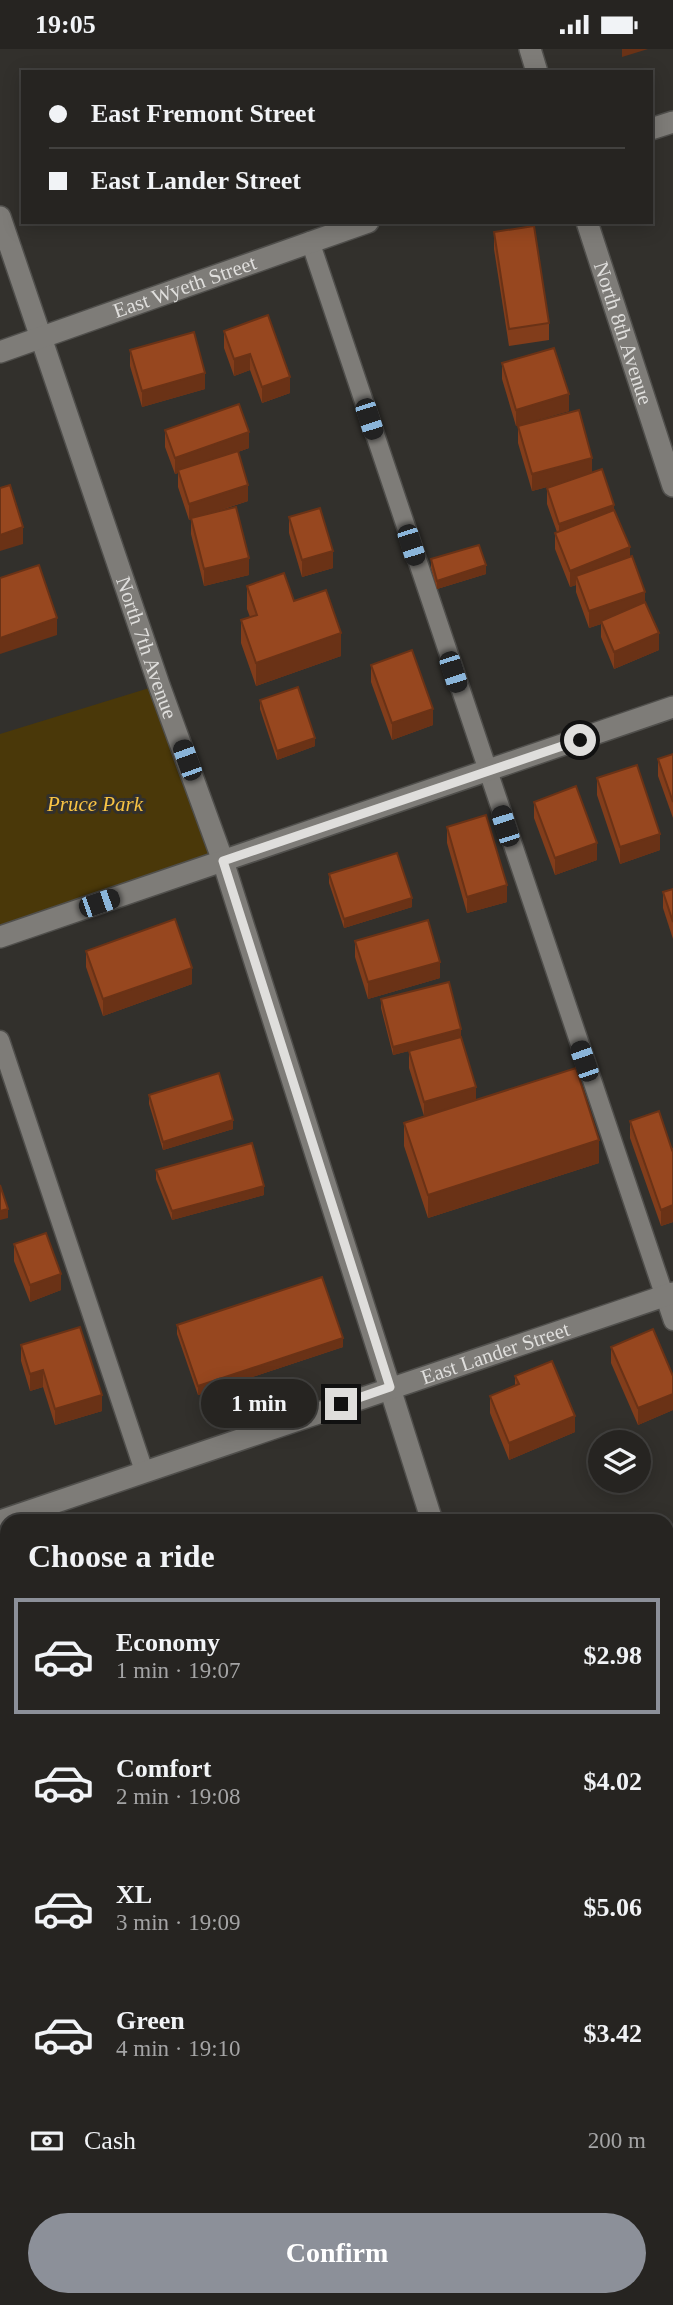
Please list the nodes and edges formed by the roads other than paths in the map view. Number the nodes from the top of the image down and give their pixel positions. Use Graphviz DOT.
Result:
graph roads {
  1 [pos="530,49"];
  2 [pos="536,70"];
  3 [pos="673,122"];
  4 [pos="653,128"];
  5 [pos="0,217"];
  6 [pos="362,224"];
  7 [pos="588,224"];
  8 [pos="310,241"];
  9 [pos="42,339"];
  10 [pos="0,352"];
  11 [pos="673,486"];
  12 [pos="673,707"];
  13 [pos="487,773"];
  14 [pos="223,861"];
  15 [pos="0,937"];
  16 [pos="0,1040"];
  17 [pos="668,1295"];
  18 [pos="673,1321"];
  19 [pos="390,1387"];
  20 [pos="144,1472"];
  21 [pos="21,1514"];
  22 [pos="430,1514"];
  1 -- 2 [label="street"];
  3 -- 4 [label="street"];
  5 -- 9 [label="street, North 7th Avenue"];
  6 -- 8 [label="street, East Wyeth Street"];
  7 -- 11 [label="street, North 8th Avenue"];
  8 -- 9 [label="street, East Wyeth Street"];
  8 -- 13 [label="lane"];
  9 -- 10 [label="street, East Wyeth Street"];
  9 -- 14 [label="street, North 7th Avenue"];
  12 -- 13 [label="street"];
  13 -- 14 [label="street"];
  13 -- 17 [label="lane"];
  14 -- 15 [label="street"];
  14 -- 19 [label="street, North 7th Avenue"];
  16 -- 20 [label="lane"];
  17 -- 18 [label="lane"];
  17 -- 19 [label="street, East Lander Street"];
  19 -- 20 [label="street, East Lander Street"];
  19 -- 22 [label="street, North 7th Avenue"];
  20 -- 21 [label="street, East Lander Street"];
}
